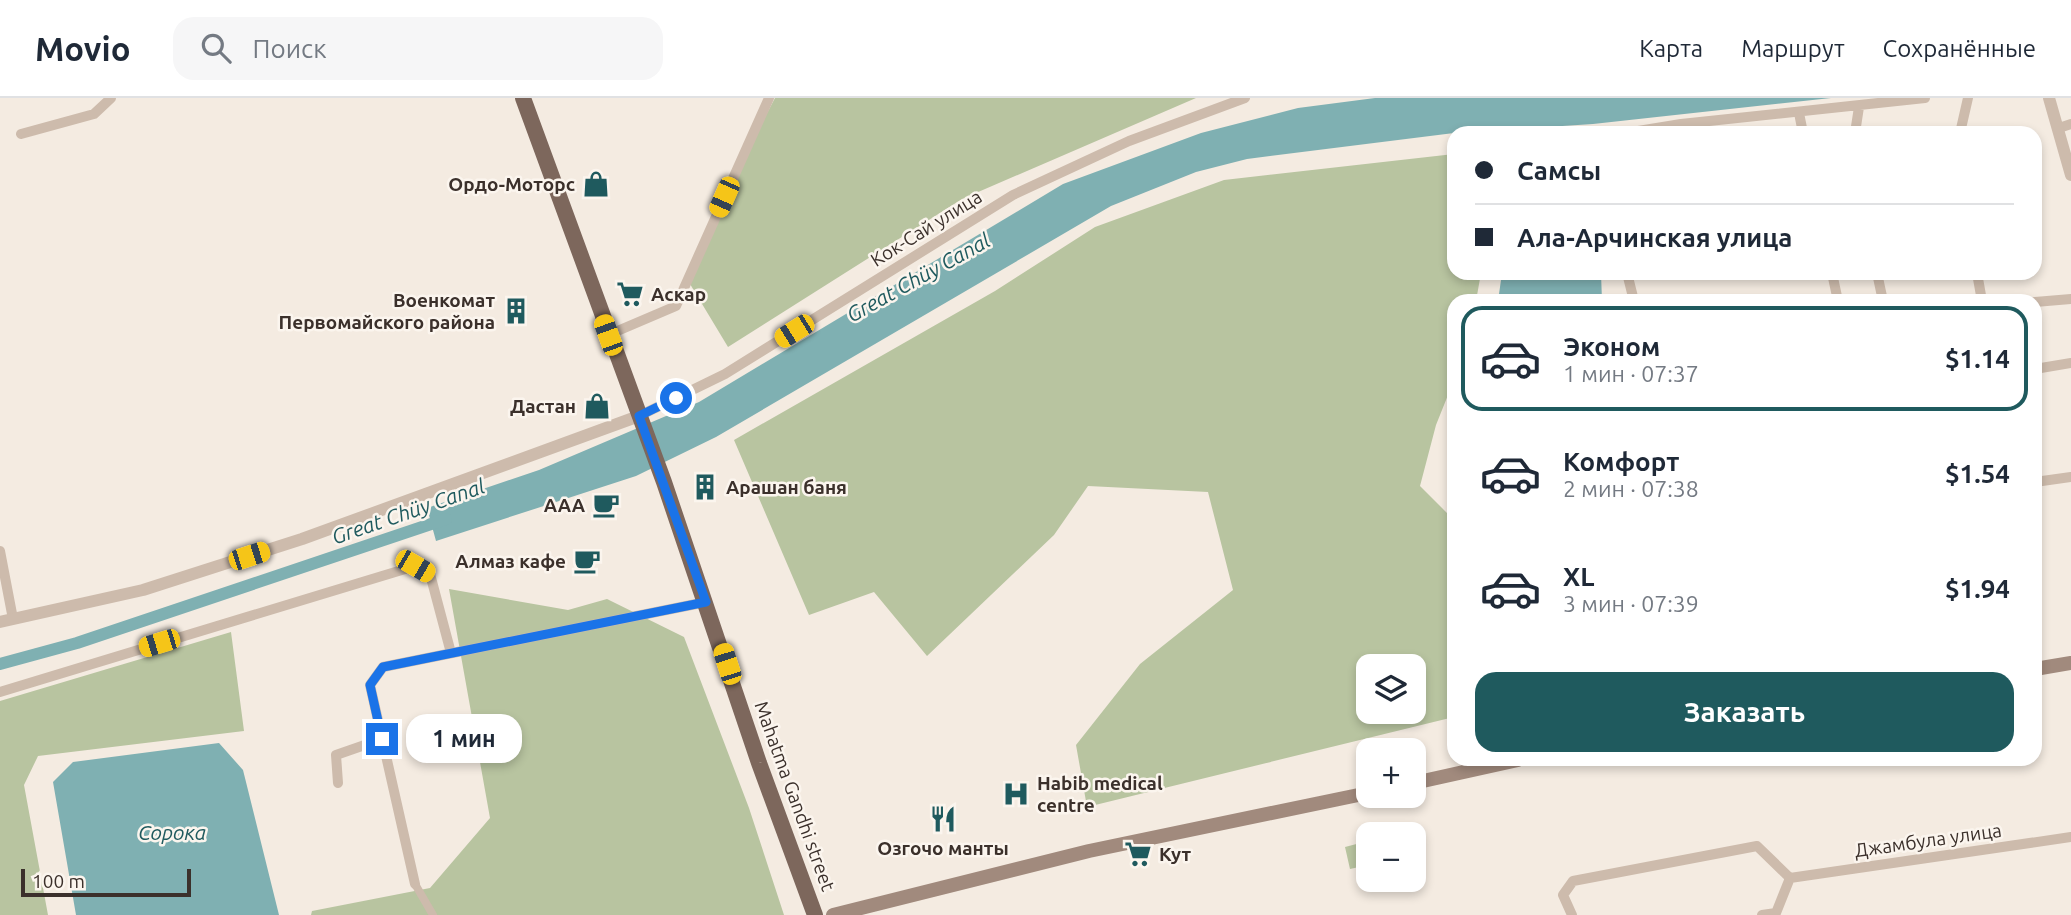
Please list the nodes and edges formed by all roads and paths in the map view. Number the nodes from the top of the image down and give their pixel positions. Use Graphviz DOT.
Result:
graph roads {
  1 [pos="111,98"];
  2 [pos="523,98"];
  3 [pos="769,98"];
  4 [pos="1245,98"];
  5 [pos="1925,98"];
  6 [pos="1968,98"];
  7 [pos="2049,98"];
  8 [pos="1859,107"];
  9 [pos="1799,113"];
  10 [pos="1669,126"];
  11 [pos="1802,126"];
  12 [pos="1856,126"];
  13 [pos="1962,126"];
  14 [pos="2065,126"];
  15 [pos="21,134"];
  16 [pos="2071,175"];
  17 [pos="2071,299"];
  18 [pos="2042,301"];
  19 [pos="608,335"];
  20 [pos="2071,363"];
  21 [pos="2042,368"];
  22 [pos="639,416"];
  23 [pos="2071,477"];
  24 [pos="2042,481"];
  25 [pos="0,551"];
  26 [pos="706,602"];
  27 [pos="6,621"];
  28 [pos="451,653"];
  29 [pos="2071,663"];
  30 [pos="2042,668"];
  31 [pos="0,692"];
  32 [pos="382,739"];
  33 [pos="1491,766"];
  34 [pos="1426,780"];
  35 [pos="338,783"];
  36 [pos="1356,795"];
  37 [pos="2071,837"];
  38 [pos="1790,878"];
  39 [pos="415,884"];
  40 [pos="433,915"];
  41 [pos="815,915"];
  42 [pos="833,915"];
  43 [pos="1572,915"];
  44 [pos="1762,915"];
  1 -- 15 [label="street"];
  2 -- 19 [label="main road, Mahatma Gandhi street"];
  3 -- 19 [label="street"];
  4 -- 22 [label="street, Кок-Сай улица"];
  5 -- 8 [label="street"];
  6 -- 13 [label="street"];
  7 -- 14 [label="street"];
  8 -- 9 [label="street"];
  8 -- 12 [label="street"];
  9 -- 10 [label="street"];
  9 -- 11 [label="street"];
  14 -- 16 [label="street"];
  17 -- 18 [label="street"];
  19 -- 22 [label="main road, Mahatma Gandhi street"];
  20 -- 21 [label="street"];
  22 -- 26 [label="main road, Mahatma Gandhi street"];
  22 -- 27 [label="street"];
  23 -- 24 [label="street"];
  25 -- 27 [label="street"];
  26 -- 28 [label="street"];
  26 -- 41 [label="main road, Mahatma Gandhi street"];
  28 -- 31 [label="street"];
  28 -- 32 [label="street"];
  29 -- 30 [label="main road"];
  32 -- 35 [label="street"];
  32 -- 39 [label="street"];
  33 -- 34 [label="main road"];
  36 -- 42 [label="main road"];
  37 -- 38 [label="street, Джамбула улица"];
  38 -- 43 [label="street"];
  38 -- 44 [label="street"];
  39 -- 40 [label="street"];
}
